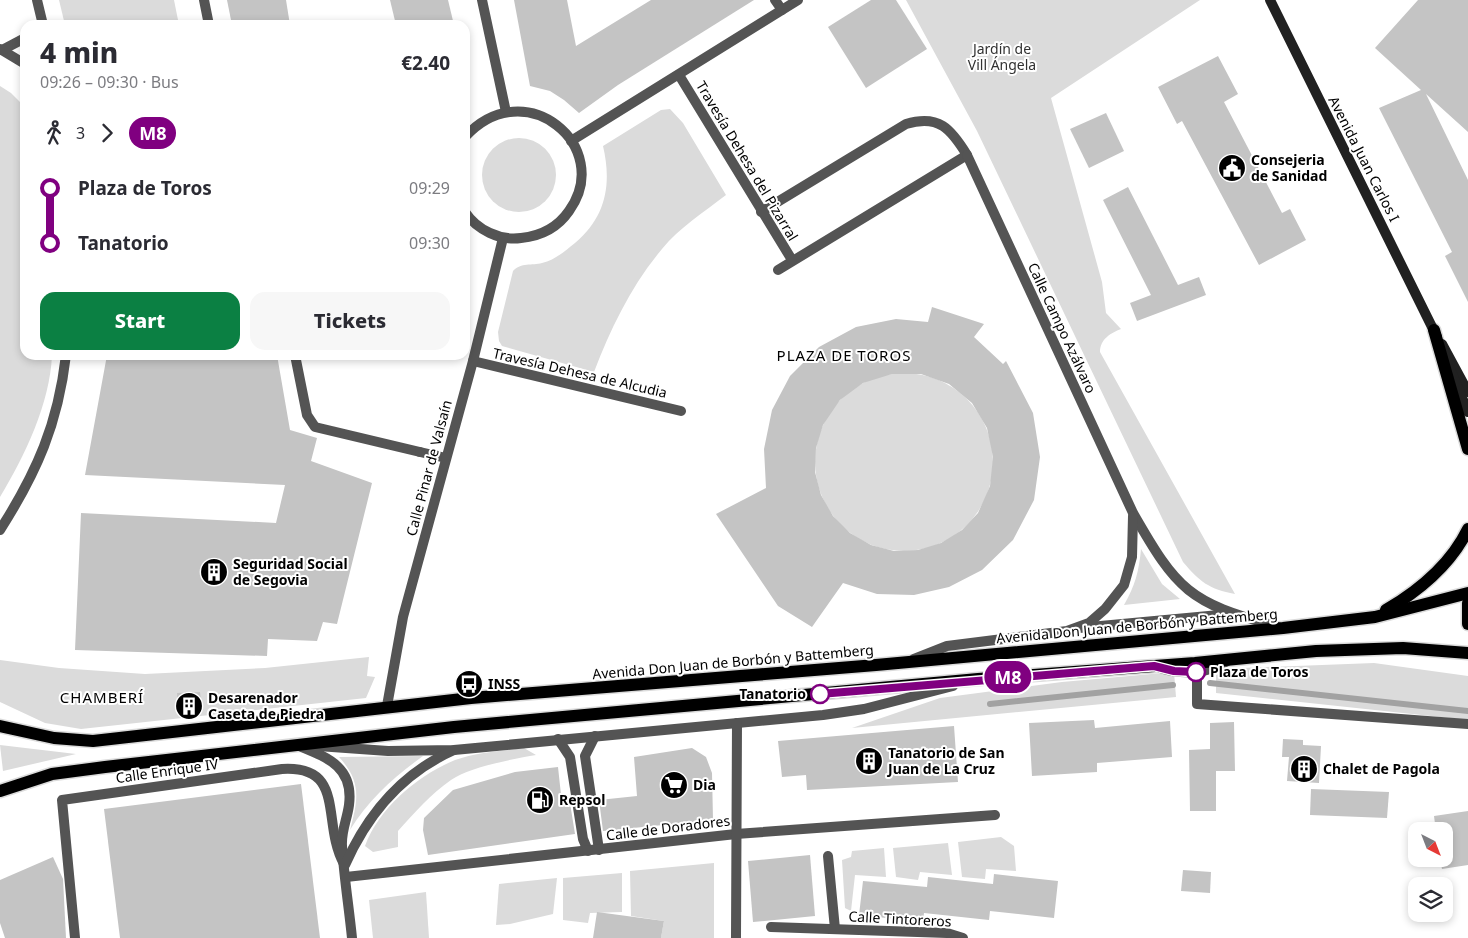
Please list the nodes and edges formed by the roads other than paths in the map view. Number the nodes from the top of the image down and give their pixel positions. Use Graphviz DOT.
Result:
graph roads {
  1 [pos="36,0"];
  2 [pos="204,0"];
  3 [pos="482,0"];
  4 [pos="776,0"];
  5 [pos="798,0"];
  6 [pos="1270,0"];
  7 [pos="782,10"];
  8 [pos="42,20"];
  9 [pos="208,20"];
  10 [pos="20,40"];
  11 [pos="1,50"];
  12 [pos="20,61"];
  13 [pos="679,75"];
  14 [pos="506,112"];
  15 [pos="470,132"];
  16 [pos="571,141"];
  17 [pos="967,155"];
  18 [pos="761,212"];
  19 [pos="470,217"];
  20 [pos="503,238"];
  21 [pos="792,260"];
  22 [pos="778,270"];
  23 [pos="1434,330"];
  24 [pos="65,360"];
  25 [pos="296,360"];
  26 [pos="472,361"];
  27 [pos="1468,392"];
  28 [pos="682,411"];
  29 [pos="1468,412"];
  30 [pos="1468,448"];
  31 [pos="446,458"];
  32 [pos="1133,513"];
  33 [pos="1468,529"];
  34 [pos="0,530"];
  35 [pos="1468,593"];
  36 [pos="1468,603"];
  37 [pos="1230,614"];
  38 [pos="1375,617"];
  39 [pos="1468,624"];
  40 [pos="1078,628"];
  41 [pos="1283,628"];
  42 [pos="1468,653"];
  43 [pos="1231,658"];
  44 [pos="908,662"];
  45 [pos="1154,666"];
  46 [pos="1197,672"];
  47 [pos="978,679"];
  48 [pos="387,706"];
  49 [pos="737,723"];
  50 [pos="1468,724"];
  51 [pos="0,726"];
  52 [pos="595,736"];
  53 [pos="558,739"];
  54 [pos="296,745"];
  55 [pos="454,750"];
  56 [pos="0,791"];
  57 [pos="995,815"];
  58 [pos="736,834"];
  59 [pos="599,850"];
  60 [pos="588,851"];
  61 [pos="828,856"];
  62 [pos="345,866"];
  63 [pos="346,877"];
  64 [pos="771,927"];
  65 [pos="835,929"];
  66 [pos="75,938"];
  67 [pos="352,938"];
  68 [pos="736,938"];
  69 [pos="963,938"];
  1 -- 8 [label="street"];
  2 -- 9 [label="street"];
  3 -- 14 [label="street"];
  4 -- 7 [label="street"];
  5 -- 7 [label="street"];
  6 -- 23 [label="main road, Avenida Juan Carlos I"];
  7 -- 13 [label="street"];
  10 -- 11 [label="street"];
  11 -- 12 [label="street"];
  13 -- 16 [label="street"];
  13 -- 18 [label="street, Travesía Dehesa del Pizarral"];
  14 -- 15 [label="street"];
  14 -- 16 [label="street"];
  16 -- 20 [label="street"];
  17 -- 18 [label="street, Calle Campo Azálvaro"];
  17 -- 21 [label="street"];
  17 -- 32 [label="street, Calle Campo Azálvaro"];
  18 -- 21 [label="street, Travesía Dehesa del Pizarral"];
  19 -- 20 [label="street"];
  20 -- 26 [label="street, Calle Pinar de Valsaín"];
  21 -- 22 [label="street"];
  23 -- 27 [label="main road, Avenida Juan Carlos I"];
  23 -- 29 [label="main road, Avenida Juan Carlos I"];
  23 -- 30 [label="main road"];
  24 -- 34 [label="street"];
  25 -- 31 [label="street"];
  26 -- 28 [label="street, Travesía Dehesa de Alcudia"];
  26 -- 31 [label="street, Calle Pinar de Valsaín"];
  31 -- 48 [label="street, Calle Pinar de Valsaín"];
  32 -- 37 [label="street, Calle Campo Azálvaro"];
  32 -- 40 [label="street, Calle Campo Azálvaro"];
  33 -- 38 [label="main road"];
  35 -- 38 [label="main road, Avenida Don Juan de Borbón y Battemberg"];
  36 -- 39 [label="main road"];
  37 -- 40 [label="street"];
  37 -- 41 [label="street"];
  38 -- 41 [label="main road, Avenida Don Juan de Borbón y Battemberg"];
  40 -- 44 [label="street"];
  41 -- 44 [label="main road, Avenida Don Juan de Borbón y Battemberg"];
  42 -- 43 [label="main road"];
  43 -- 45 [label="main road"];
  43 -- 46 [label="street"];
  44 -- 48 [label="main road, Avenida Don Juan de Borbón y Battemberg"];
  45 -- 46 [label="street"];
  45 -- 47 [label="main road"];
  46 -- 50 [label="street"];
  47 -- 49 [label="street"];
  47 -- 54 [label="main road"];
  48 -- 51 [label="main road, Avenida Don Juan de Borbón y Battemberg"];
  49 -- 52 [label="street"];
  49 -- 58 [label="street"];
  52 -- 53 [label="street"];
  52 -- 59 [label="street"];
  53 -- 55 [label="street"];
  53 -- 60 [label="street"];
  54 -- 55 [label="street"];
  54 -- 56 [label="main road"];
  54 -- 62 [label="street"];
  55 -- 62 [label="street"];
  57 -- 58 [label="street, Calle de Doradores"];
  58 -- 59 [label="street, Calle de Doradores"];
  58 -- 68 [label="street"];
  59 -- 60 [label="street, Calle de Doradores"];
  60 -- 63 [label="street, Calle de Doradores"];
  61 -- 65 [label="street, Calle Tintoreros"];
  62 -- 63 [label="street"];
  62 -- 66 [label="street, Calle Enrique IV"];
  63 -- 67 [label="street"];
  64 -- 65 [label="street, Calle Tintoreros"];
  65 -- 69 [label="street, Calle Tintoreros"];
}
